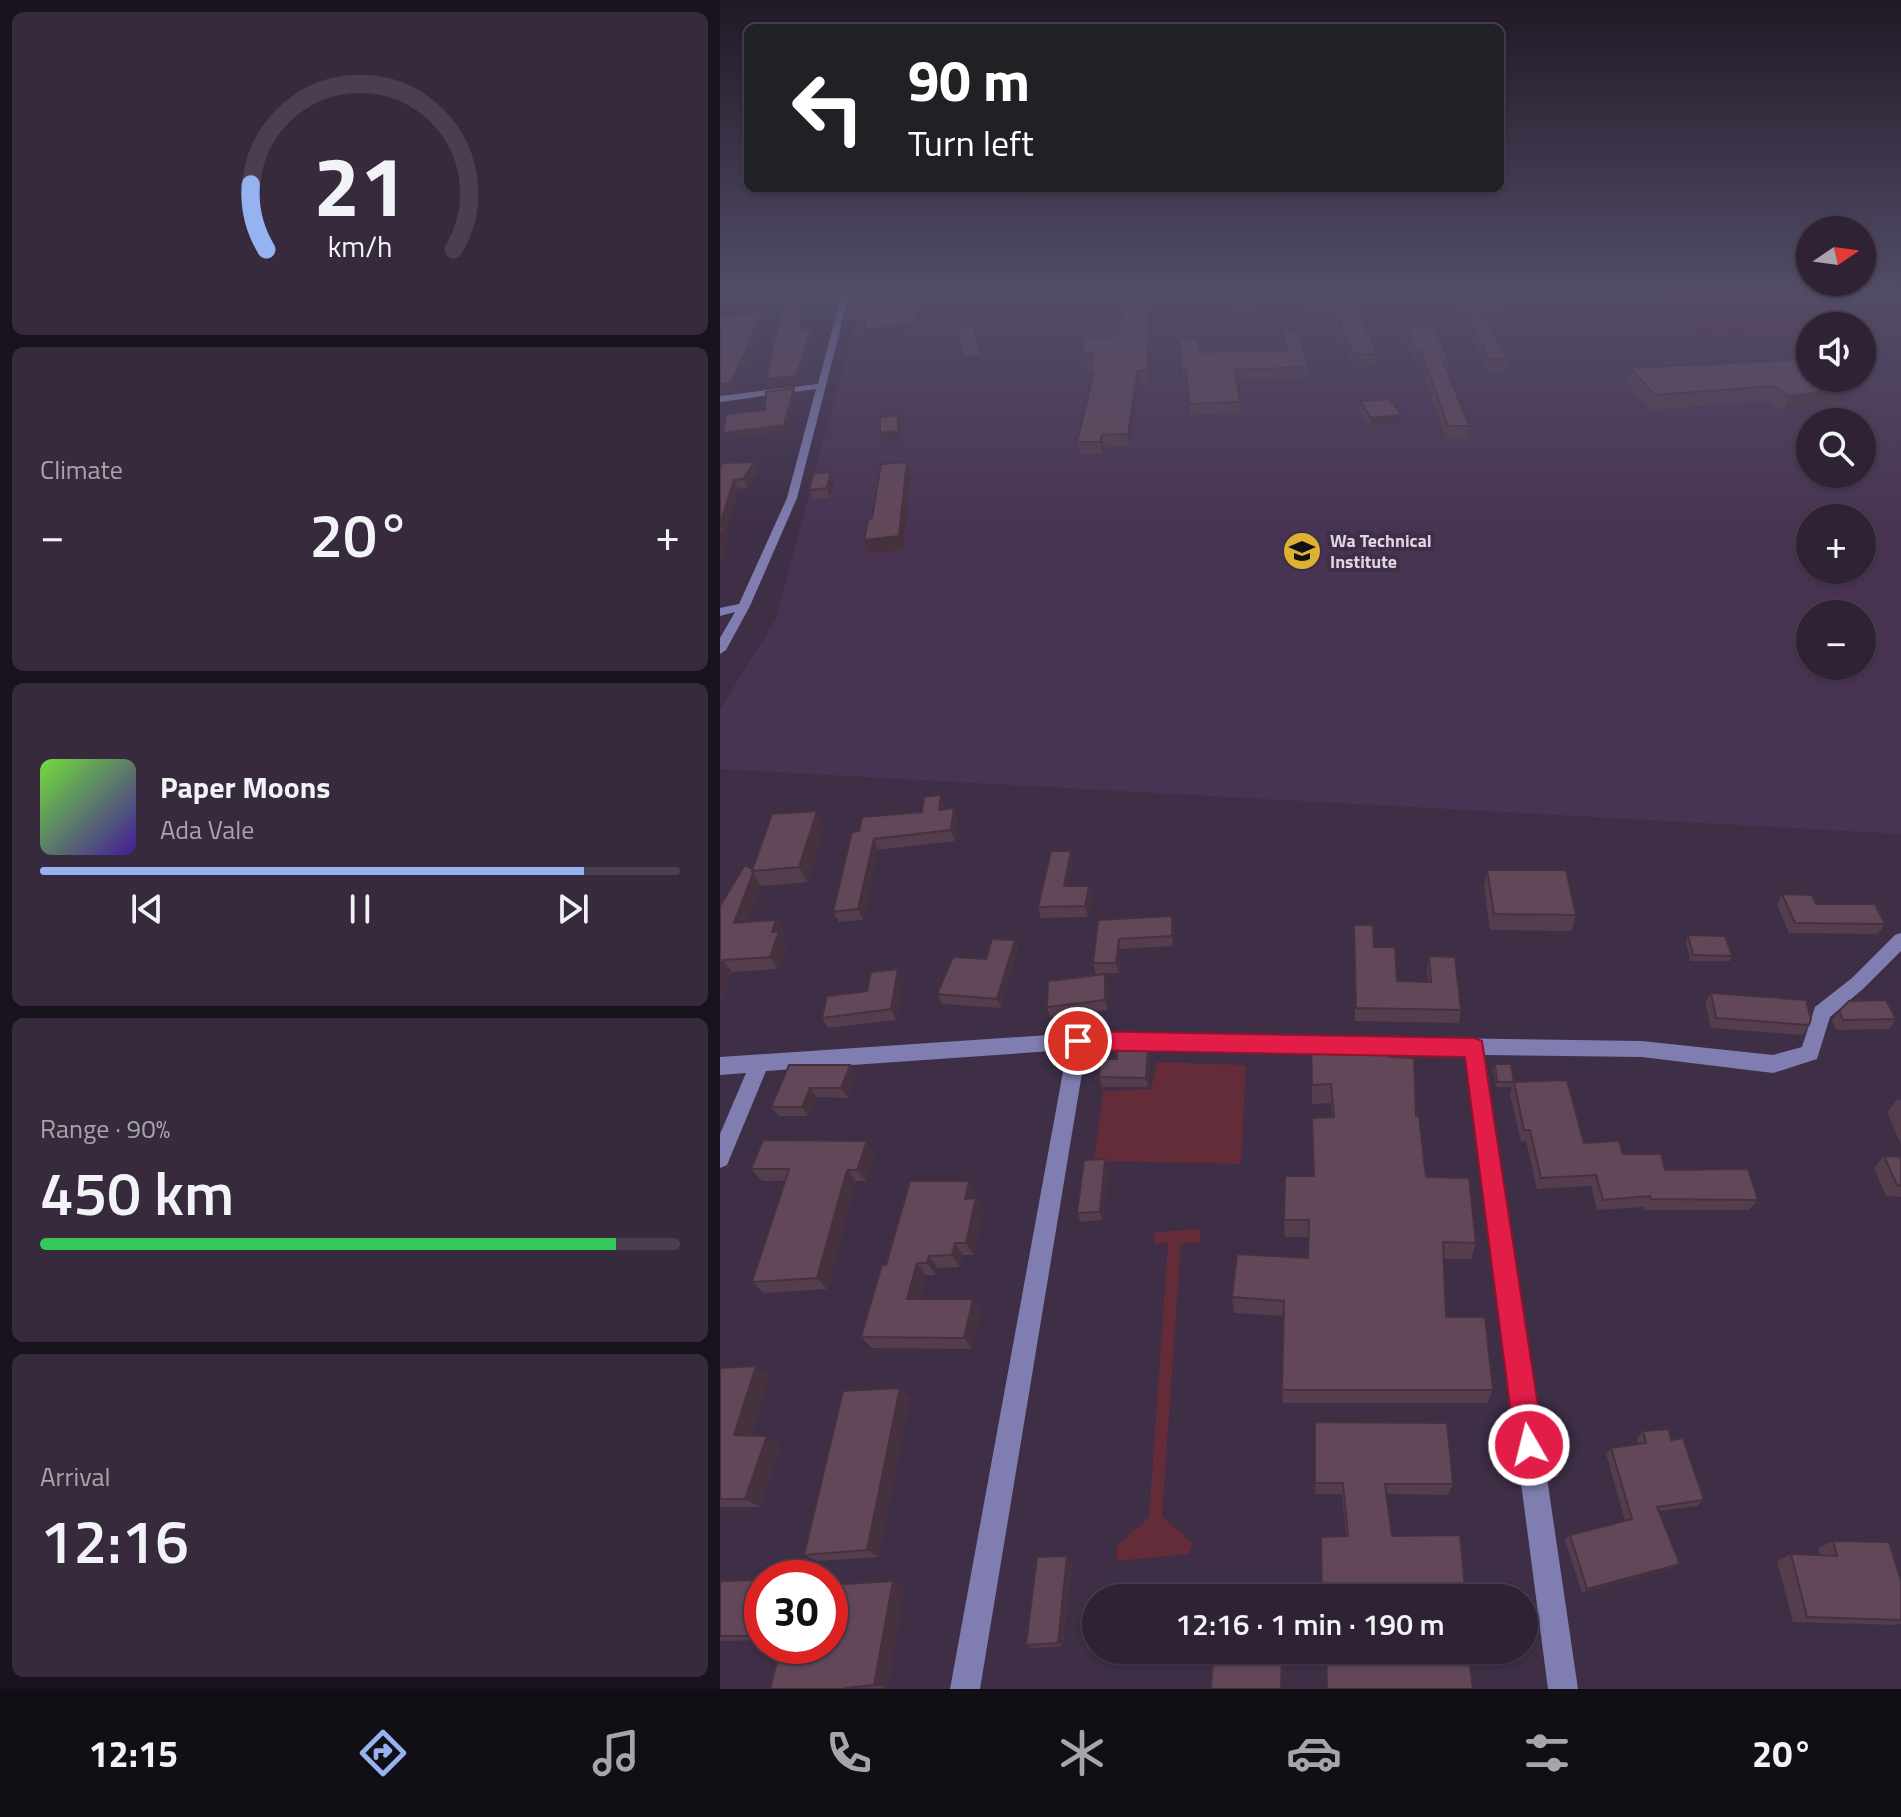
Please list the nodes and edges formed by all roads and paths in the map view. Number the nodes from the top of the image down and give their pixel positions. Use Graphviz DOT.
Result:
graph roads {
  1 [pos="826,371"];
  2 [pos="822,386"];
  3 [pos="720,399"];
  4 [pos="744,606"];
  5 [pos="720,612"];
  6 [pos="720,650"];
  7 [pos="1901,940"];
  8 [pos="1078,1041"];
  9 [pos="1474,1048"];
  10 [pos="760,1063"];
  11 [pos="720,1066"];
  12 [pos="720,1158"];
  13 [pos="965,1689"];
  14 [pos="1563,1689"];
  1 -- 2 [label="street"];
  2 -- 3 [label="street"];
  2 -- 4 [label="street"];
  4 -- 5 [label="street"];
  4 -- 6 [label="street"];
  7 -- 9 [label="street"];
  8 -- 9 [label="street"];
  8 -- 10 [label="street"];
  8 -- 13 [label="street"];
  9 -- 14 [label="street"];
  10 -- 11 [label="street"];
  10 -- 12 [label="street"];
}
